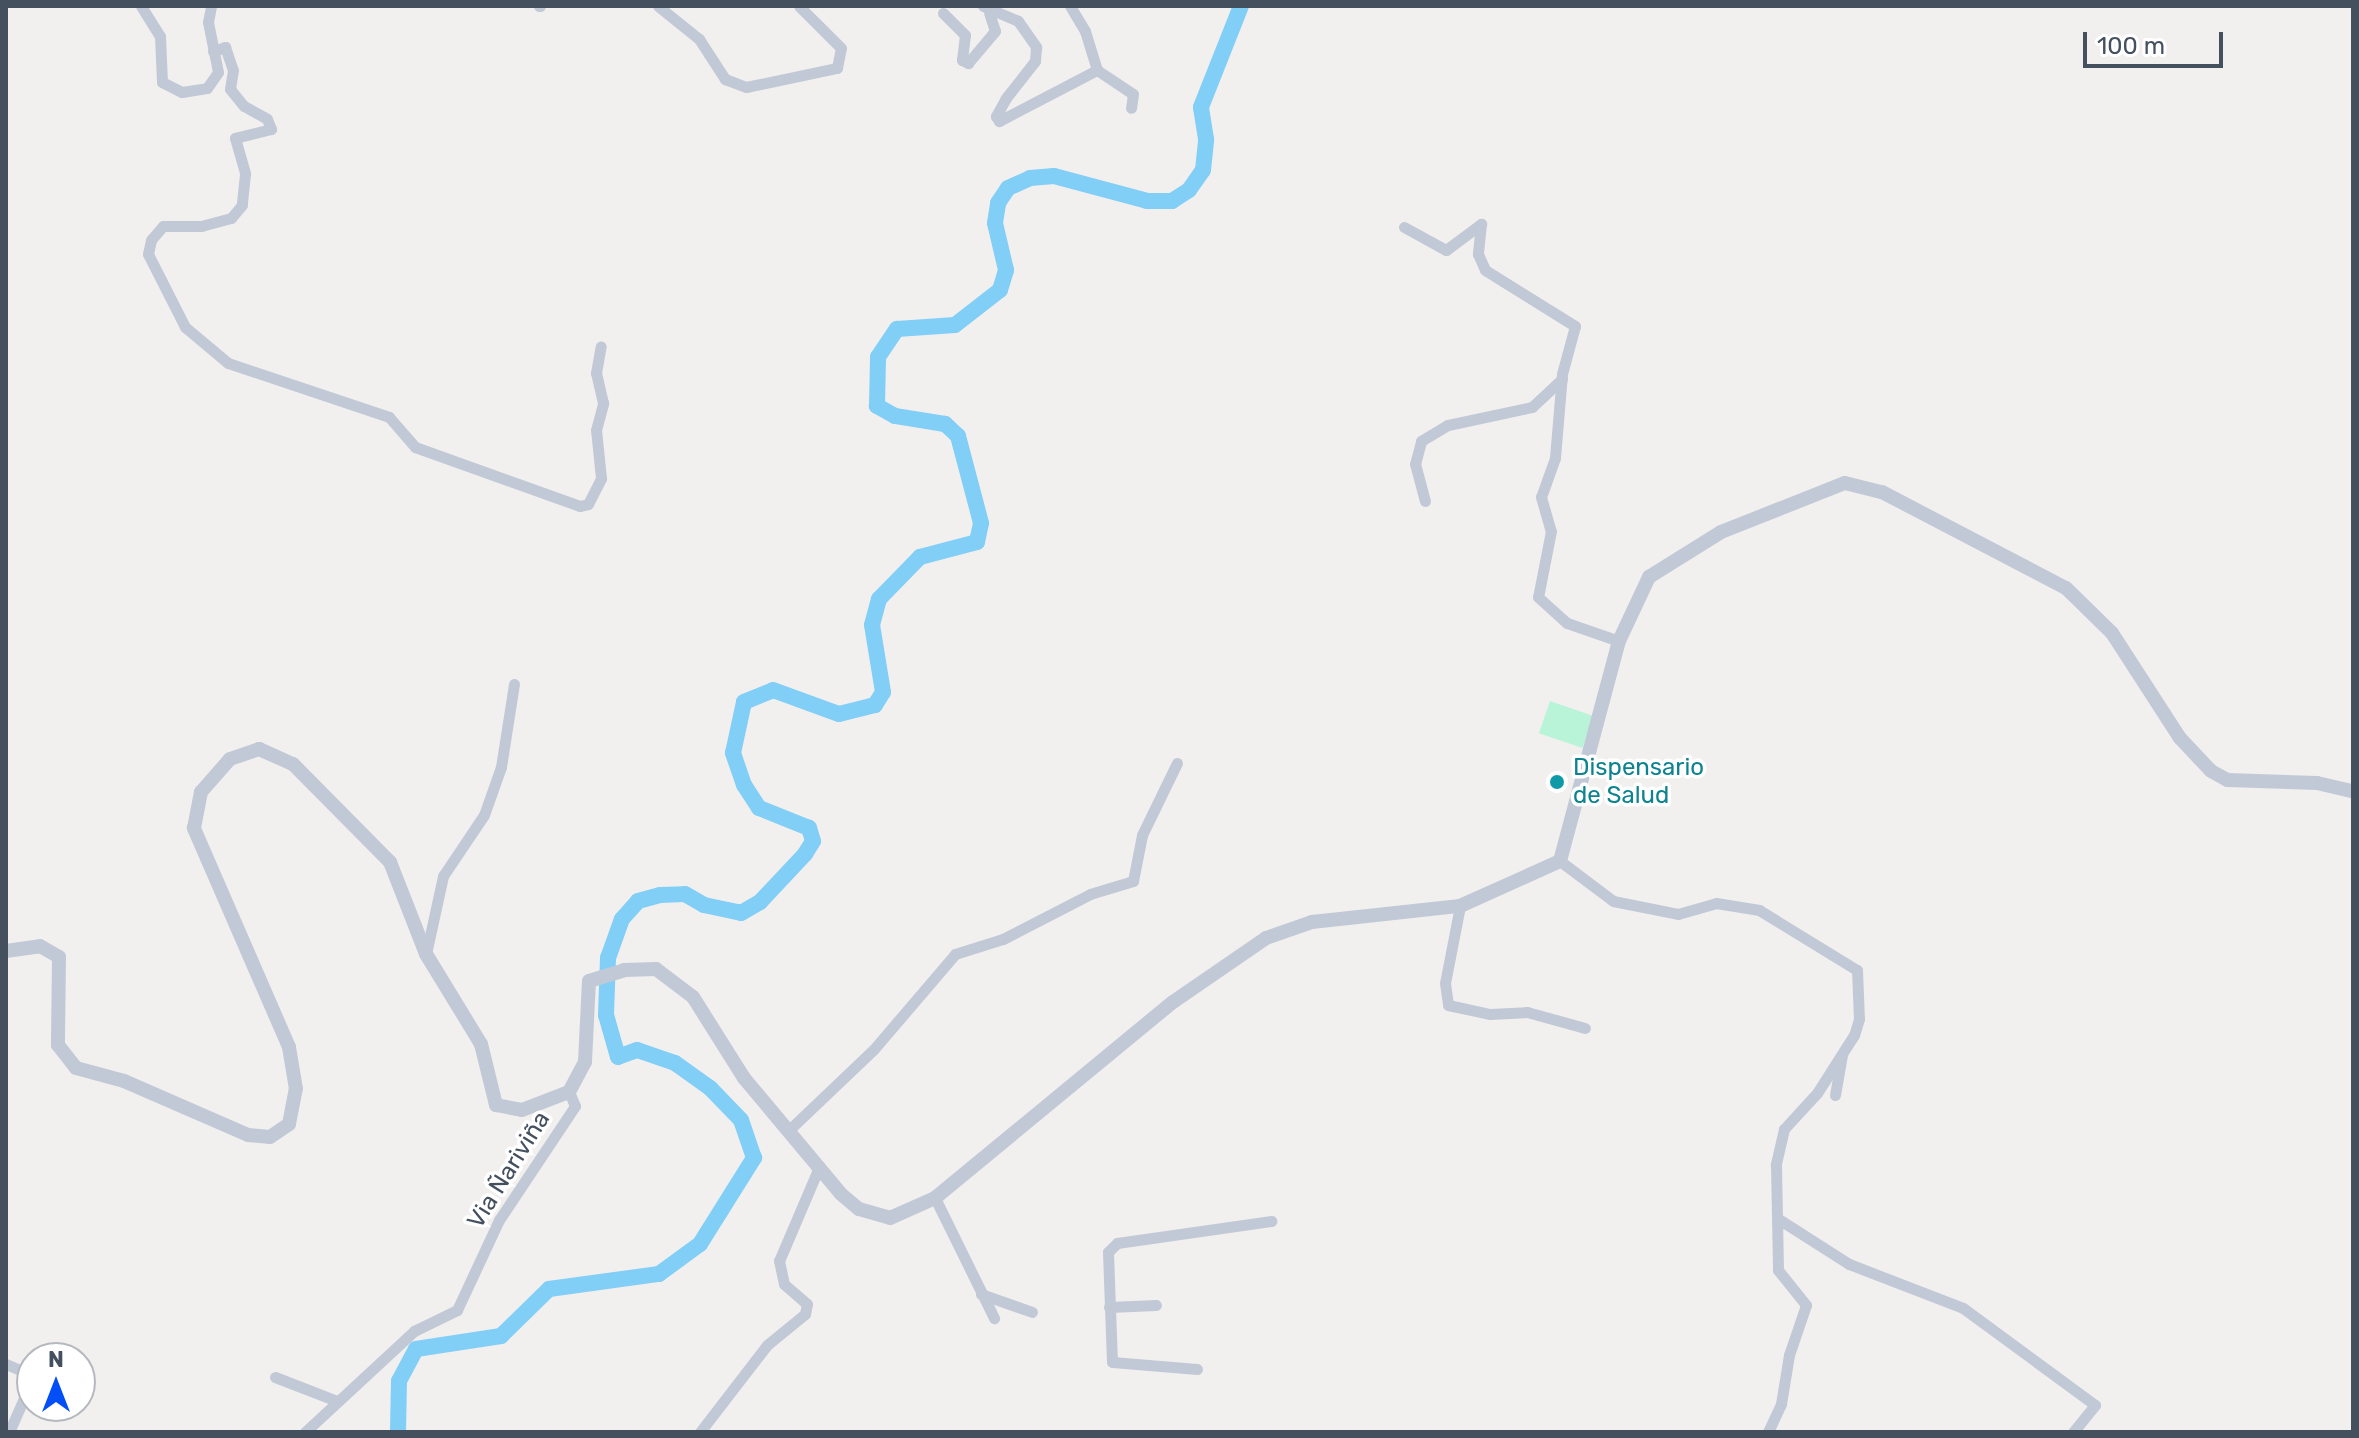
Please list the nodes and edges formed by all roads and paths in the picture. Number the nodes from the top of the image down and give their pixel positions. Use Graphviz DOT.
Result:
graph roads {
  1 [pos="141,6"];
  2 [pos="211,6"];
  3 [pos="658,6"];
  4 [pos="799,6"];
  5 [pos="1070,6"];
  6 [pos="986,9"];
  7 [pos="943,13"];
  8 [pos="213,51"];
  9 [pos="1097,70"];
  10 [pos="1131,108"];
  11 [pos="1404,227"];
  12 [pos="601,346"];
  13 [pos="1562,379"];
  14 [pos="1425,501"];
  15 [pos="1619,641"];
  16 [pos="514,684"];
  17 [pos="1177,763"];
  18 [pos="2353,791"];
  19 [pos="1560,861"];
  20 [pos="1460,906"];
  21 [pos="6,951"];
  22 [pos="426,954"];
  23 [pos="1585,1028"];
  24 [pos="1842,1054"];
  25 [pos="569,1092"];
  26 [pos="1835,1095"];
  27 [pos="789,1130"];
  28 [pos="819,1167"];
  29 [pos="935,1198"];
  30 [pos="1780,1220"];
  31 [pos="1271,1221"];
  32 [pos="980,1294"];
  33 [pos="1156,1305"];
  34 [pos="1109,1307"];
  35 [pos="1032,1312"];
  36 [pos="994,1318"];
  37 [pos="1197,1369"];
  38 [pos="275,1377"];
  39 [pos="337,1401"];
  40 [pos="305,1432"];
  41 [pos="700,1432"];
  42 [pos="1768,1432"];
  43 [pos="2073,1432"];
  1 -- 8 [label="street"];
  2 -- 8 [label="street"];
  3 -- 4 [label="street"];
  5 -- 9 [label="street"];
  6 -- 7 [label="street"];
  6 -- 9 [label="street"];
  8 -- 12 [label="street"];
  9 -- 10 [label="street"];
  11 -- 13 [label="street"];
  13 -- 14 [label="street"];
  13 -- 15 [label="street"];
  15 -- 18 [label="street"];
  15 -- 19 [label="street"];
  16 -- 22 [label="street"];
  17 -- 27 [label="street"];
  19 -- 20 [label="street"];
  19 -- 24 [label="street"];
  20 -- 23 [label="street"];
  20 -- 29 [label="street"];
  21 -- 22 [label="street"];
  22 -- 25 [label="street"];
  24 -- 26 [label="street"];
  24 -- 30 [label="street"];
  25 -- 27 [label="street"];
  25 -- 39 [label="street, Via Ñariviña"];
  27 -- 28 [label="street"];
  28 -- 29 [label="street"];
  28 -- 41 [label="street"];
  29 -- 32 [label="street"];
  30 -- 42 [label="street"];
  30 -- 43 [label="street"];
  31 -- 34 [label="street"];
  32 -- 35 [label="street"];
  32 -- 36 [label="street"];
  33 -- 34 [label="street"];
  34 -- 37 [label="street"];
  38 -- 39 [label="street"];
  39 -- 40 [label="street, Via Ñariviña"];
}
